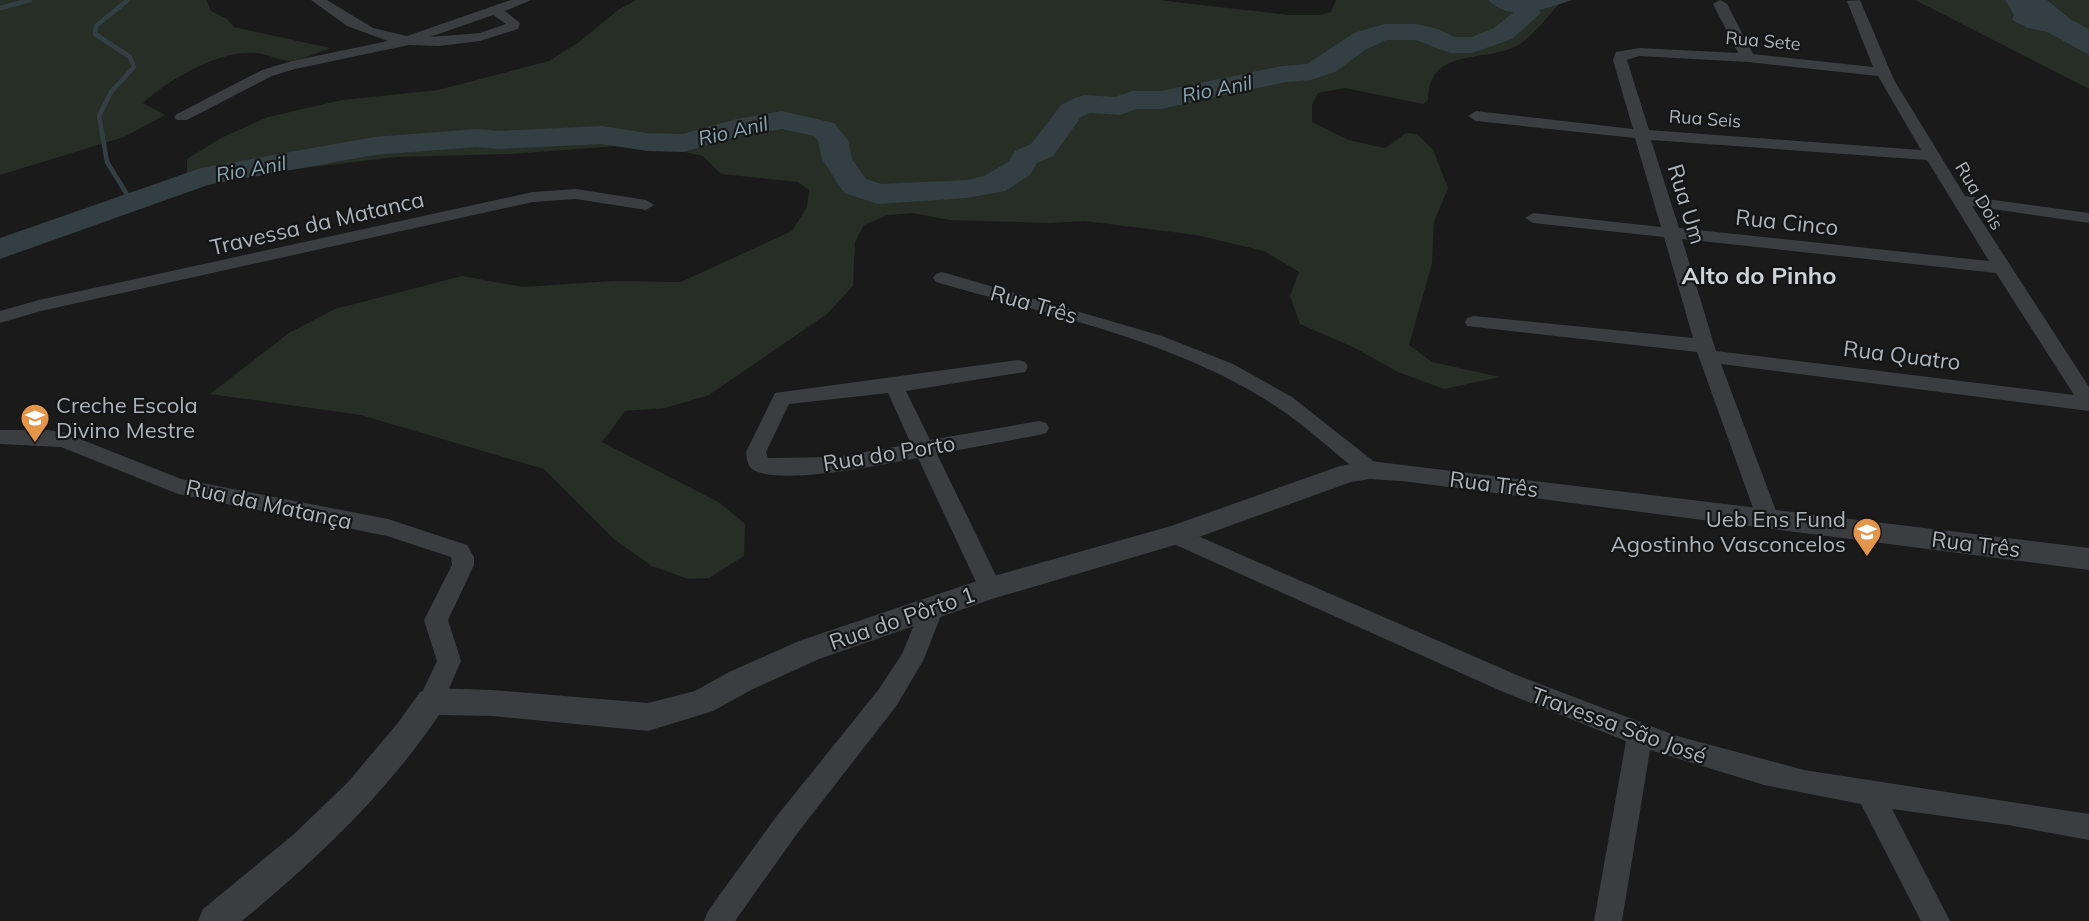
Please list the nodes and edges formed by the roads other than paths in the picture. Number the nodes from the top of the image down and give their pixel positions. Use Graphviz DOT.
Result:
graph roads {
  1 [pos="318,0"];
  2 [pos="524,0"];
  3 [pos="1854,1"];
  4 [pos="1720,4"];
  5 [pos="495,10"];
  6 [pos="403,42"];
  7 [pos="1639,52"];
  8 [pos="1748,58"];
  9 [pos="1883,72"];
  10 [pos="1476,116"];
  11 [pos="182,117"];
  12 [pos="1640,134"];
  13 [pos="1931,156"];
  14 [pos="1960,200"];
  15 [pos="646,205"];
  16 [pos="1533,218"];
  17 [pos="2089,218"];
  18 [pos="1671,232"];
  19 [pos="1999,268"];
  20 [pos="942,278"];
  21 [pos="0,317"];
  22 [pos="1474,322"];
  23 [pos="1706,351"];
  24 [pos="1018,367"];
  25 [pos="894,386"];
  26 [pos="2089,403"];
  27 [pos="1039,428"];
  28 [pos="9,437"];
  29 [pos="922,448"];
  30 [pos="0,452"];
  31 [pos="1370,470"];
  32 [pos="1768,519"];
  33 [pos="1175,535"];
  34 [pos="2089,559"];
  35 [pos="990,588"];
  36 [pos="931,610"];
  37 [pos="431,701"];
  38 [pos="1640,734"];
  39 [pos="1870,794"];
  40 [pos="2089,827"];
  41 [pos="215,921"];
  42 [pos="718,921"];
  43 [pos="1608,921"];
  44 [pos="1936,921"];
  1 -- 6 [label="street"];
  2 -- 5 [label="street"];
  3 -- 9 [label="street, Rua Dois"];
  4 -- 8 [label="street"];
  5 -- 6 [label="street"];
  5 -- 6 [label="street"];
  6 -- 11 [label="street"];
  7 -- 8 [label="street, Rua Sete"];
  7 -- 12 [label="street, Rua Um"];
  8 -- 9 [label="street, Rua Sete"];
  9 -- 13 [label="street, Rua Dois"];
  10 -- 12 [label="street, Rua Seis"];
  12 -- 13 [label="street, Rua Seis"];
  12 -- 18 [label="street, Rua Um"];
  13 -- 14 [label="street, Rua Dois"];
  14 -- 17 [label="street"];
  14 -- 19 [label="street, Rua Dois"];
  15 -- 21 [label="street, Travessa da Matanca"];
  16 -- 18 [label="street, Rua Cinco"];
  18 -- 19 [label="street, Rua Cinco"];
  18 -- 23 [label="street, Rua Um"];
  19 -- 26 [label="street, Rua Dois"];
  20 -- 31 [label="street, Rua Três"];
  22 -- 23 [label="street, Rua Quatro"];
  23 -- 26 [label="street, Rua Quatro"];
  23 -- 32 [label="street, Rua Um"];
  24 -- 25 [label="street, Rua do Porto"];
  25 -- 29 [label="street"];
  25 -- 29 [label="street, Rua do Porto"];
  27 -- 29 [label="street, Rua do Porto"];
  28 -- 30 [label="street"];
  28 -- 37 [label="street, Rua da Matança"];
  29 -- 35 [label="street"];
  31 -- 32 [label="street, Rua Três"];
  31 -- 33 [label="street, Rua do Pôrto 1"];
  32 -- 34 [label="street, Rua Três"];
  33 -- 35 [label="street, Rua do Pôrto 1"];
  33 -- 38 [label="street, Travessa São José"];
  35 -- 36 [label="street, Rua do Pôrto 1"];
  36 -- 37 [label="street, Rua do Pôrto 1"];
  36 -- 42 [label="street"];
  37 -- 41 [label="street"];
  38 -- 39 [label="street, Travessa São José"];
  38 -- 43 [label="street"];
  39 -- 40 [label="street, Travessa São José"];
  39 -- 44 [label="street"];
}
